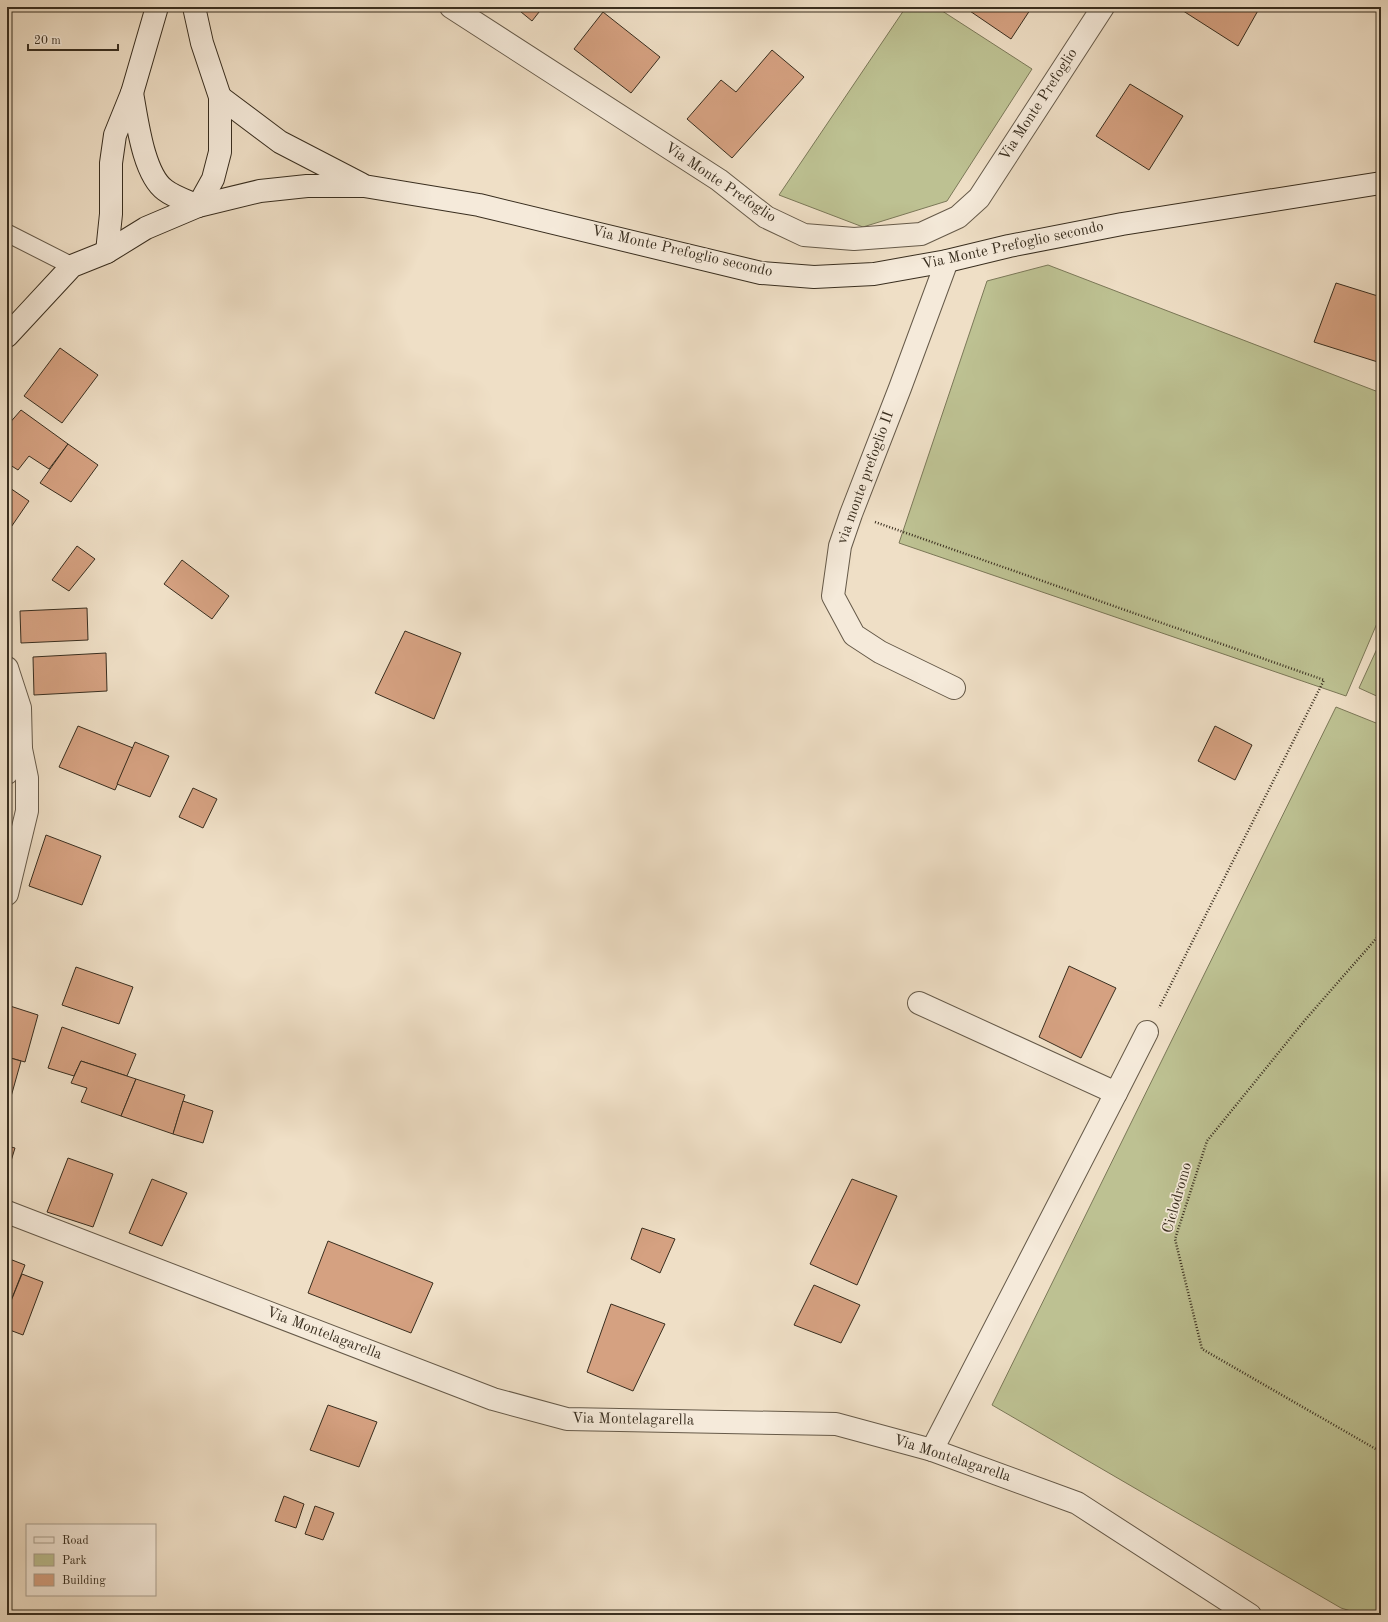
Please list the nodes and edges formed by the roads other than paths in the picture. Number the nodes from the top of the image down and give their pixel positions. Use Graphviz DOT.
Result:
graph roads {
  1 [pos="158,7"];
  2 [pos="194,7"];
  3 [pos="451,7"];
  4 [pos="1102,7"];
  5 [pos="132,93"];
  6 [pos="220,96"];
  7 [pos="1381,183"];
  8 [pos="364,186"];
  9 [pos="198,206"];
  10 [pos="7,233"];
  11 [pos="107,252"];
  12 [pos="947,261"];
  13 [pos="72,266"];
  14 [pos="7,336"];
  15 [pos="7,668"];
  16 [pos="954,688"];
  17 [pos="21,749"];
  18 [pos="7,773"];
  19 [pos="7,894"];
  20 [pos="920,1003"];
  21 [pos="1148,1032"];
  22 [pos="1116,1093"];
  23 [pos="7,1212"];
  24 [pos="932,1450"];
  25 [pos="1250,1615"];
  1 -- 5 [label="street"];
  2 -- 6 [label="street"];
  3 -- 4 [label="street, Via Monte Prefoglio"];
  5 -- 9 [label="street"];
  5 -- 11 [label="street"];
  6 -- 8 [label="street"];
  6 -- 9 [label="street"];
  7 -- 12 [label="street, Via Monte Prefoglio secondo"];
  8 -- 9 [label="street, Via Monte Prefoglio secondo"];
  8 -- 12 [label="street, Via Monte Prefoglio secondo"];
  9 -- 11 [label="street, Via Monte Prefoglio secondo"];
  10 -- 13 [label="lane"];
  11 -- 13 [label="street, Via Monte Prefoglio secondo"];
  12 -- 16 [label="street, via monte prefoglio II"];
  13 -- 14 [label="street"];
  15 -- 17 [label="street"];
  17 -- 18 [label="street"];
  17 -- 19 [label="street"];
  20 -- 22 [label="street"];
  21 -- 22 [label="street"];
  22 -- 24 [label="street"];
  23 -- 24 [label="street, Via Montelagarella"];
  24 -- 25 [label="street, Via Montelagarella"];
}
